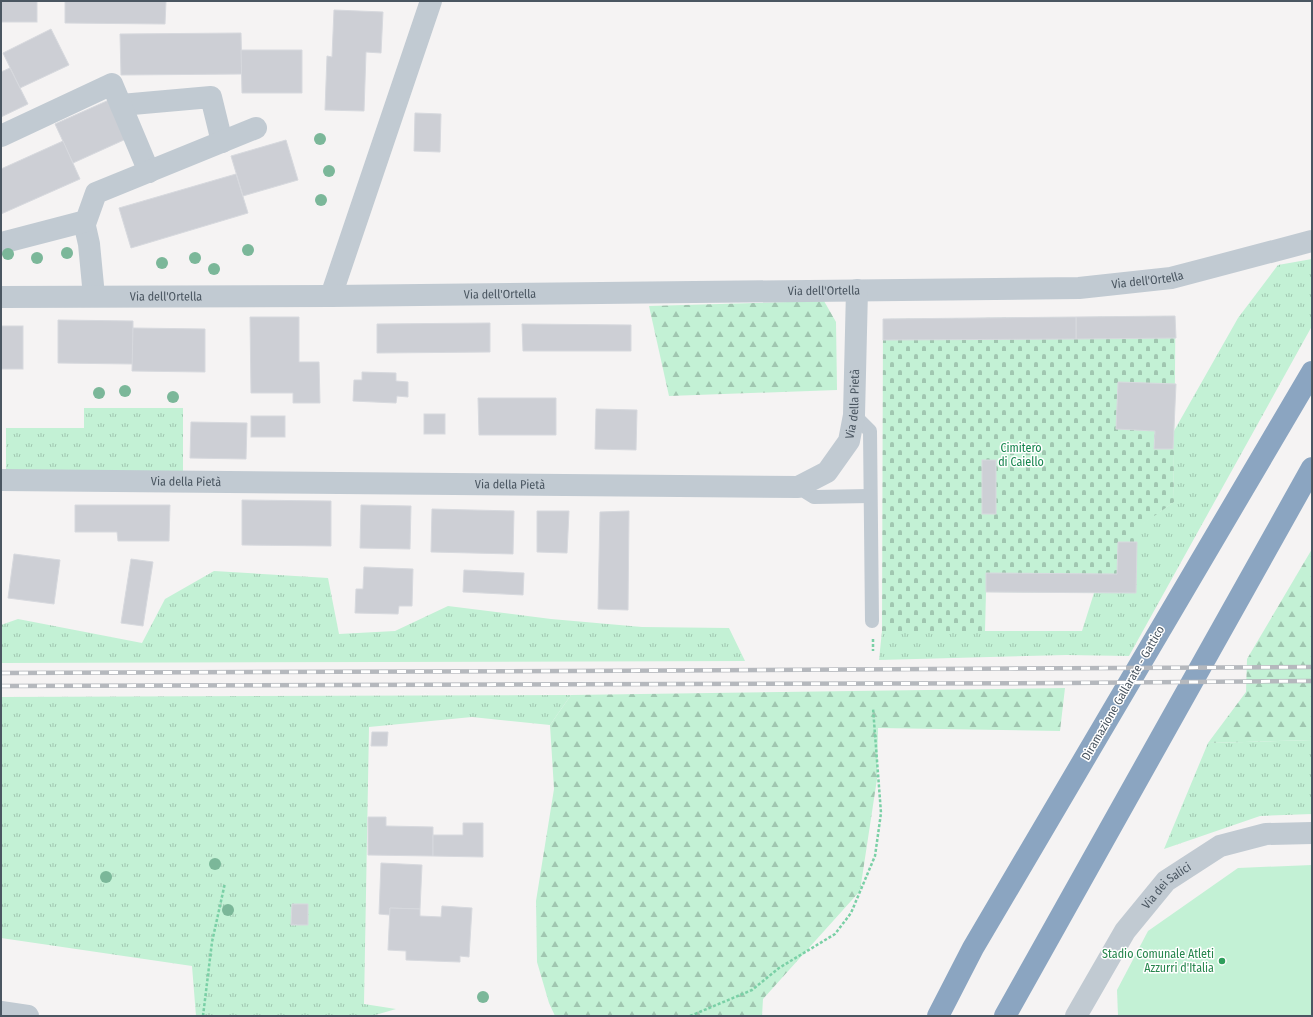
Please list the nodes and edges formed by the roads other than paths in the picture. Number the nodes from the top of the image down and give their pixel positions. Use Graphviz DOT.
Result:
graph roads {
  1 [pos="431,1"];
  2 [pos="121,105"];
  3 [pos="256,128"];
  4 [pos="1,136"];
  5 [pos="222,142"];
  6 [pos="149,172"];
  7 [pos="84,222"];
  8 [pos="1312,241"];
  9 [pos="1,242"];
  10 [pos="857,290"];
  11 [pos="1,296"];
  12 [pos="94,296"];
  13 [pos="331,296"];
  14 [pos="1312,372"];
  15 [pos="854,415"];
  16 [pos="1312,468"];
  17 [pos="1,480"];
  18 [pos="798,487"];
  19 [pos="870,496"];
  20 [pos="872,621"];
  21 [pos="1312,833"];
  22 [pos="1,1012"];
  23 [pos="28,1016"];
  24 [pos="938,1016"];
  25 [pos="1005,1016"];
  26 [pos="1076,1016"];
  1 -- 13 [label="street"];
  2 -- 4 [label="street"];
  2 -- 5 [label="street"];
  2 -- 6 [label="street"];
  3 -- 5 [label="street"];
  5 -- 6 [label="street"];
  6 -- 7 [label="street"];
  7 -- 9 [label="street"];
  7 -- 12 [label="street"];
  8 -- 10 [label="street, Via dell'Ortella"];
  10 -- 13 [label="street, Via dell'Ortella"];
  10 -- 15 [label="street, Via della Pietà"];
  11 -- 12 [label="street, Via dell'Ortella"];
  12 -- 13 [label="street, Via dell'Ortella"];
  14 -- 24 [label="highway, Diramazione Gallarate - Gattico"];
  15 -- 18 [label="street, Via della Pietà"];
  15 -- 19 [label="lane"];
  16 -- 25 [label="highway"];
  17 -- 18 [label="street, Via della Pietà"];
  18 -- 19 [label="lane"];
  19 -- 20 [label="lane"];
  21 -- 26 [label="street, Via dei Salici"];
  22 -- 23 [label="street"];
}
